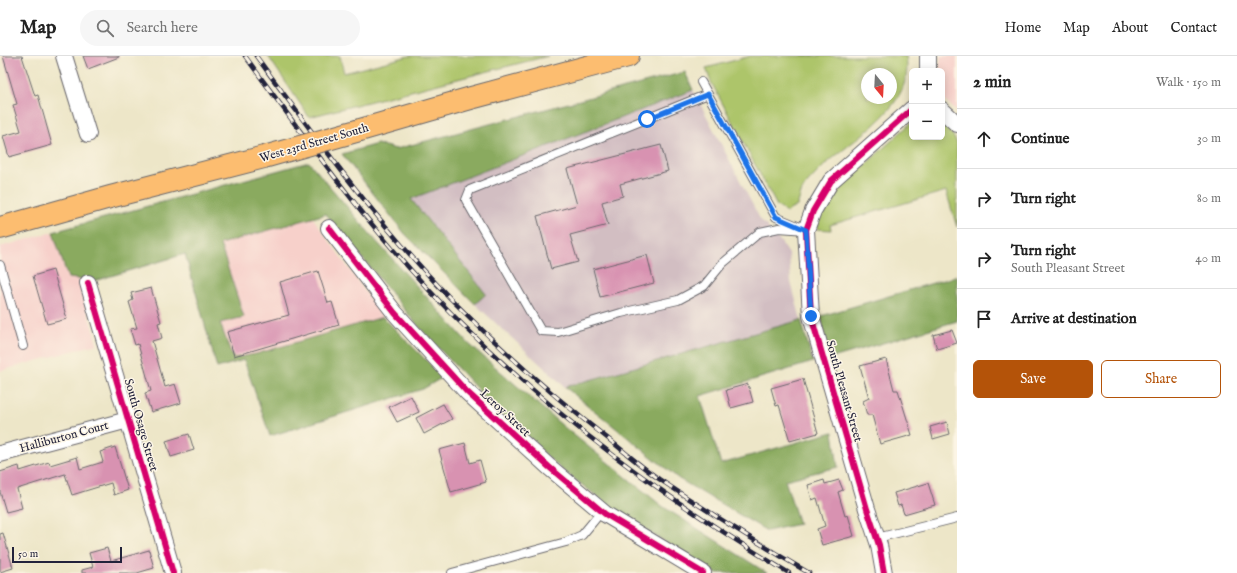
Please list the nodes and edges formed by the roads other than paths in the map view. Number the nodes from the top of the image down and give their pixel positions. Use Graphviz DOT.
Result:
graph roads {
  1 [pos="64,56"];
  2 [pos="628,56"];
  3 [pos="928,56"];
  4 [pos="928,68"];
  5 [pos="701,82"];
  6 [pos="708,94"];
  7 [pos="909,112"];
  8 [pos="945,113"];
  9 [pos="957,124"];
  10 [pos="88,134"];
  11 [pos="0,228"];
  12 [pos="329,228"];
  13 [pos="806,230"];
  14 [pos="0,265"];
  15 [pos="88,283"];
  16 [pos="23,346"];
  17 [pos="128,420"];
  18 [pos="0,454"];
  19 [pos="602,511"];
  20 [pos="957,518"];
  21 [pos="877,538"];
  22 [pos="173,573"];
  23 [pos="452,573"];
  24 [pos="703,573"];
  25 [pos="884,573"];
  1 -- 10 [label="street"];
  2 -- 11 [label="main road, West 23rd Street South, bridge"];
  3 -- 4 [label="street"];
  5 -- 6 [label="lane"];
  6 -- 13 [label="lane"];
  6 -- 13 [label="lane"];
  7 -- 13 [label="street, South Pleasant Street"];
  8 -- 9 [label="street"];
  12 -- 19 [label="street, Leroy Street"];
  13 -- 21 [label="street, South Pleasant Street"];
  14 -- 16 [label="lane"];
  15 -- 17 [label="street, South Osage Street"];
  17 -- 18 [label="street, Halliburton Court"];
  17 -- 22 [label="street, South Osage Street"];
  19 -- 23 [label="lane"];
  19 -- 24 [label="street, Leroy Street"];
  20 -- 21 [label="lane"];
  21 -- 25 [label="street, South Pleasant Street"];
}
